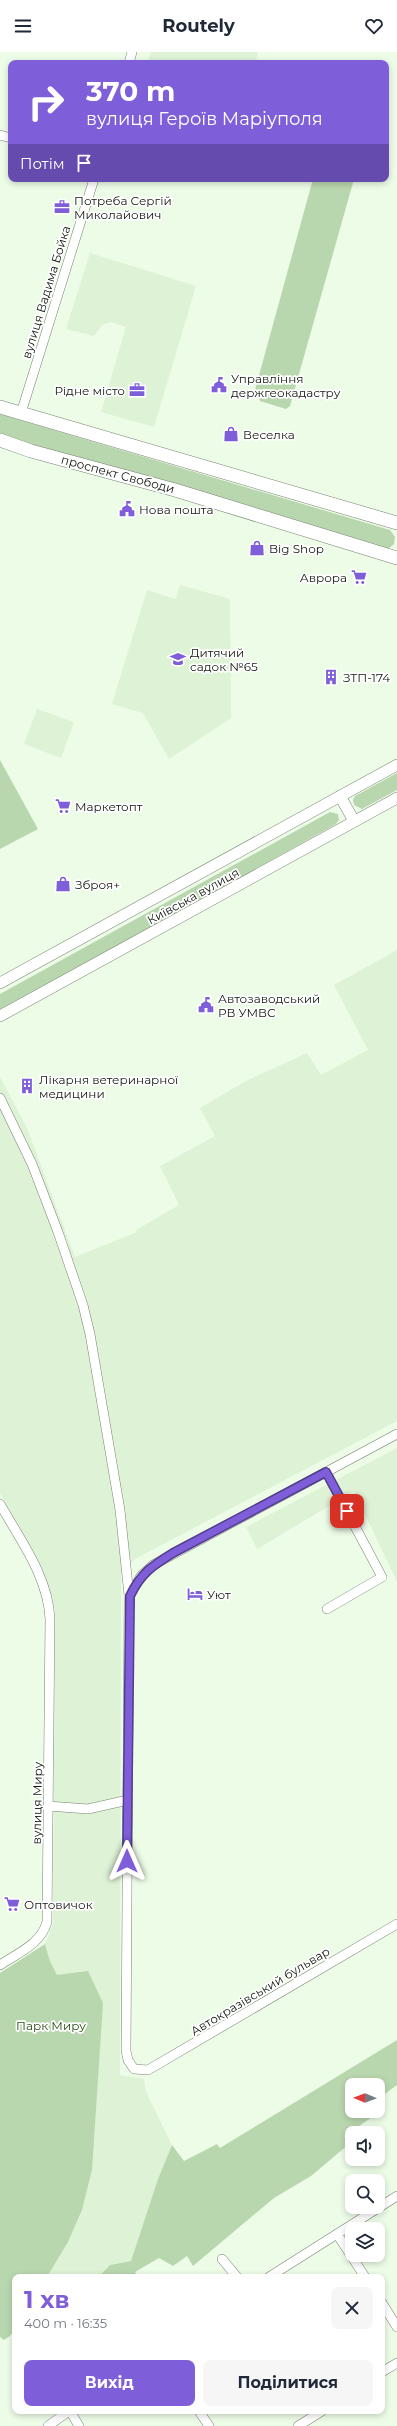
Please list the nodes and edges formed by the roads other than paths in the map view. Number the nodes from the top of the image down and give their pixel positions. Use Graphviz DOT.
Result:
graph roads {
  1 [pos="93,182"];
  2 [pos="0,407"];
  3 [pos="21,413"];
  4 [pos="0,440"];
  5 [pos="397,522"];
  6 [pos="397,558"];
  7 [pos="397,765"];
  8 [pos="340,796"];
  9 [pos="397,798"];
  10 [pos="354,821"];
  11 [pos="0,984"];
  12 [pos="0,1016"];
  13 [pos="0,1098"];
  14 [pos="397,1434"];
  15 [pos="326,1472"];
  16 [pos="0,1504"];
  17 [pos="130,1596"];
  18 [pos="327,1609"];
  19 [pos="128,1800"];
  20 [pos="48,1806"];
  21 [pos="397,1924"];
  22 [pos="0,1965"];
  23 [pos="397,2196"];
  24 [pos="337,2234"];
  25 [pos="222,2259"];
  26 [pos="234,2274"];
  27 [pos="274,2274"];
  28 [pos="363,2274"];
  29 [pos="385,2309"];
  30 [pos="397,2327"];
  31 [pos="397,2363"];
  32 [pos="385,2370"];
  33 [pos="65,2414"];
  34 [pos="71,2414"];
  35 [pos="201,2414"];
  36 [pos="317,2414"];
  37 [pos="48,2426"];
  38 [pos="79,2426"];
  39 [pos="209,2426"];
  40 [pos="298,2426"];
  1 -- 3 [label="street, вулиця Вадима Бойка"];
  2 -- 3 [label="highway"];
  3 -- 5 [label="highway"];
  4 -- 6 [label="highway, проспект Свободи"];
  7 -- 8 [label="main road, Київська вулиця"];
  8 -- 10 [label="main road"];
  8 -- 11 [label="main road, Київська вулиця"];
  9 -- 10 [label="main road, Київська вулиця"];
  10 -- 12 [label="main road, Київська вулиця"];
  13 -- 17 [label="street"];
  14 -- 15 [label="street"];
  15 -- 17 [label="street"];
  15 -- 18 [label="street"];
  16 -- 20 [label="street, вулиця Миру"];
  17 -- 19 [label="street"];
  19 -- 20 [label="street"];
  19 -- 21 [label="street, Автокразівський бульвар"];
  20 -- 22 [label="street, вулиця Миру"];
  23 -- 24 [label="street"];
  24 -- 27 [label="street"];
  24 -- 28 [label="street"];
  25 -- 26 [label="street"];
  29 -- 30 [label="street"];
  31 -- 32 [label="street"];
  33 -- 37 [label="street"];
  34 -- 38 [label="street"];
  35 -- 39 [label="street"];
  36 -- 40 [label="street"];
}
